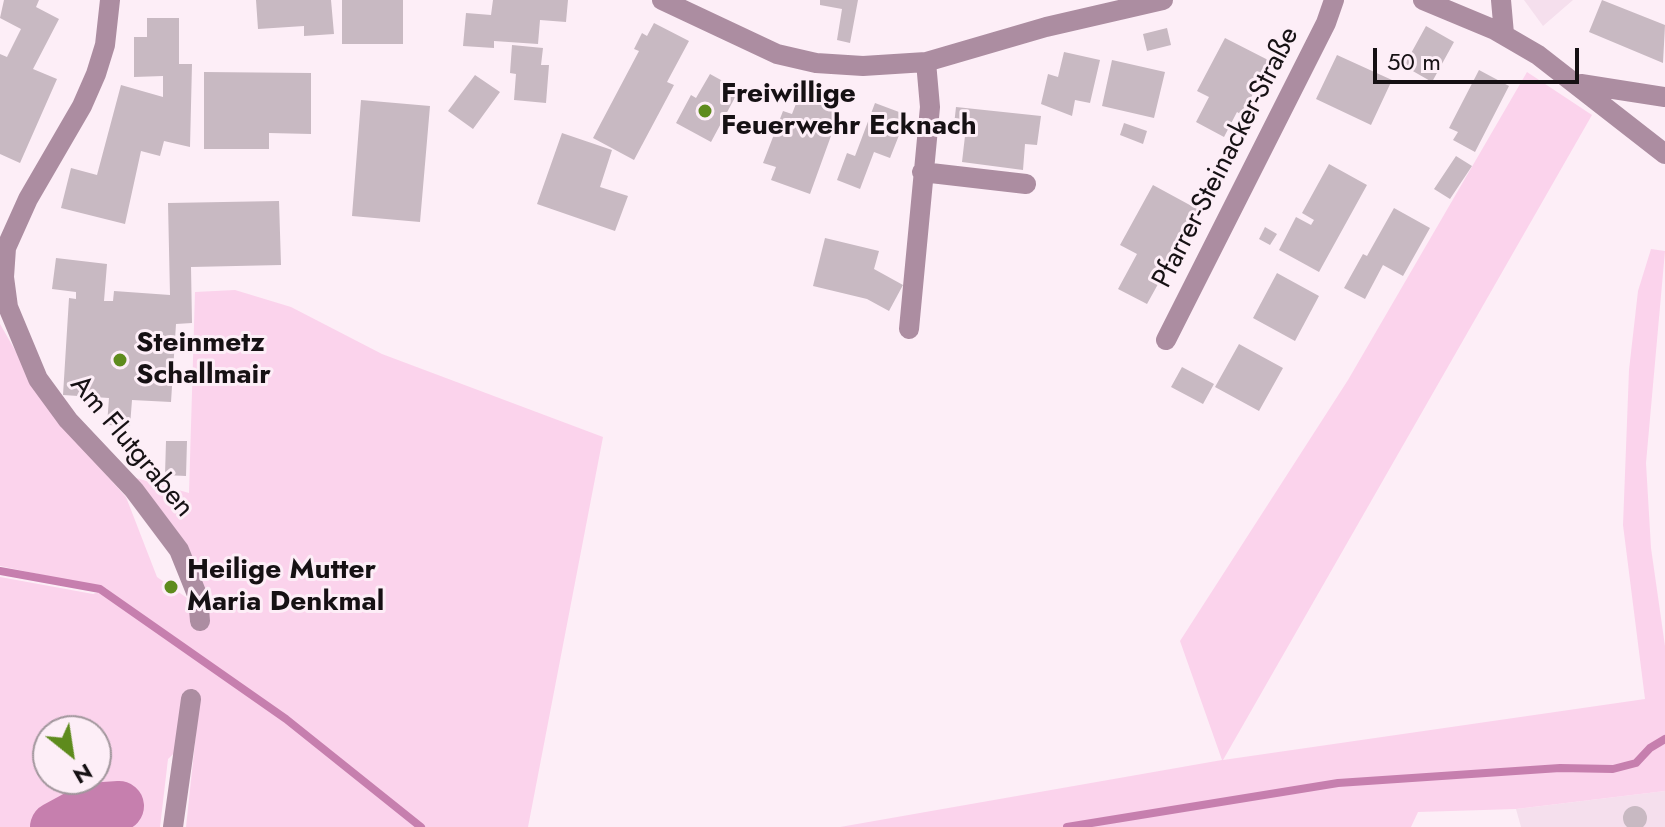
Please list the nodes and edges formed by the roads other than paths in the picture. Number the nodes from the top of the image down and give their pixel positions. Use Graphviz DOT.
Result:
graph roads {
  1 [pos="110,0"];
  2 [pos="662,0"];
  3 [pos="1163,0"];
  4 [pos="1334,0"];
  5 [pos="1423,0"];
  6 [pos="1501,0"];
  7 [pos="1504,34"];
  8 [pos="926,62"];
  9 [pos="1577,83"];
  10 [pos="1665,97"];
  11 [pos="1646,142"];
  12 [pos="1665,154"];
  13 [pos="1665,168"];
  14 [pos="922,172"];
  15 [pos="1026,184"];
  16 [pos="909,329"];
  17 [pos="1166,340"];
  18 [pos="200,621"];
  19 [pos="191,699"];
  20 [pos="173,827"];
  1 -- 18 [label="street, Am Flutgraben"];
  2 -- 8 [label="street"];
  3 -- 8 [label="street"];
  4 -- 17 [label="street, Pfarrer-Steinacker-Straße"];
  5 -- 7 [label="street"];
  6 -- 7 [label="street"];
  7 -- 9 [label="street"];
  8 -- 14 [label="street"];
  9 -- 10 [label="street"];
  9 -- 11 [label="street"];
  11 -- 12 [label="street"];
  11 -- 13 [label="street"];
  14 -- 15 [label="street"];
  14 -- 16 [label="street"];
  19 -- 20 [label="street"];
}
